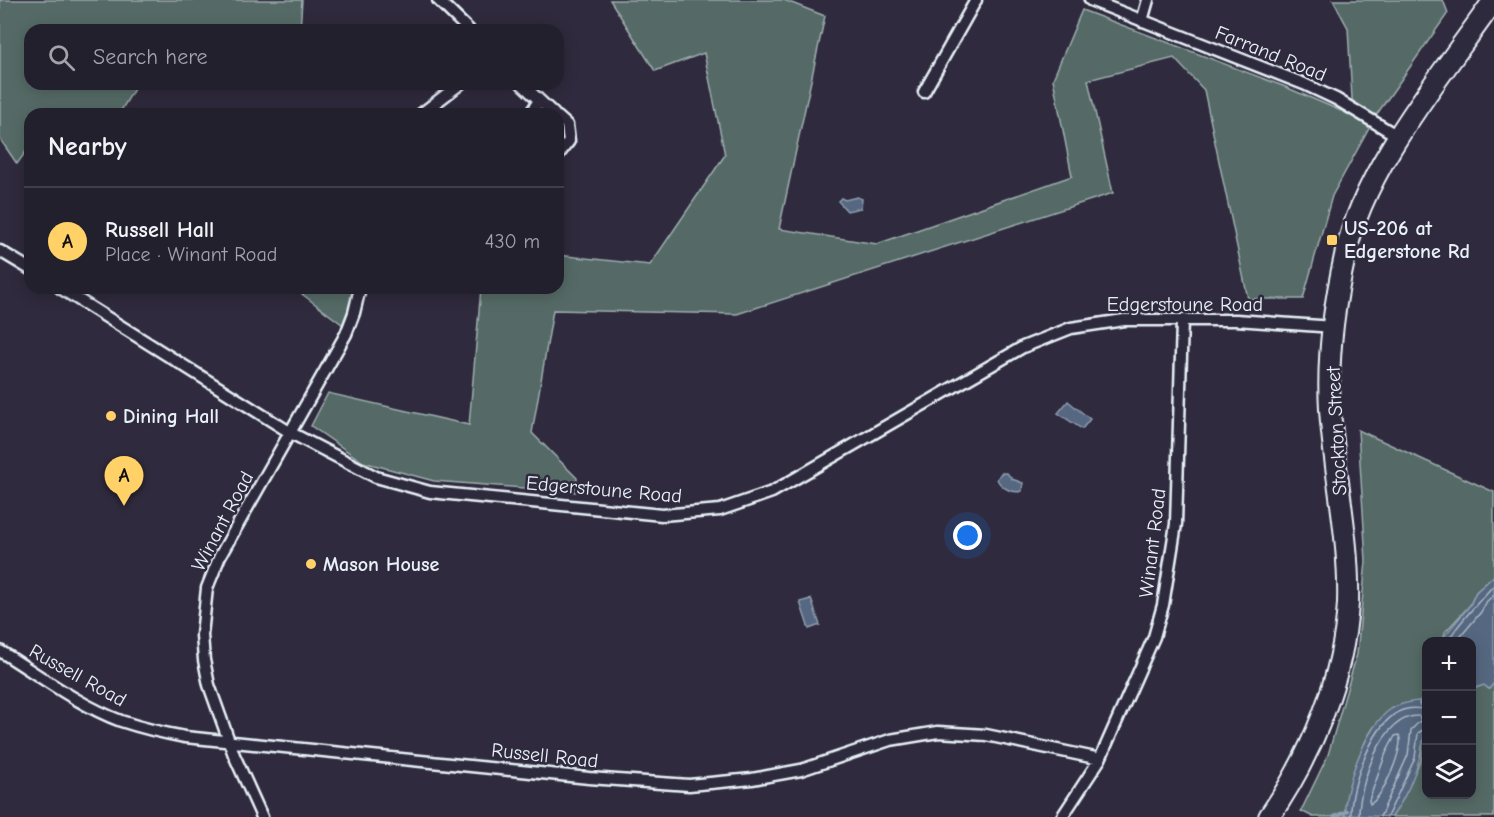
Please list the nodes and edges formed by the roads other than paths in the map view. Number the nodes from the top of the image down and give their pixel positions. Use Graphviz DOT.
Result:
graph roads {
  1 [pos="438,0"];
  2 [pos="976,0"];
  3 [pos="1090,0"];
  4 [pos="1148,0"];
  5 [pos="1494,0"];
  6 [pos="1142,21"];
  7 [pos="463,24"];
  8 [pos="452,90"];
  9 [pos="527,90"];
  10 [pos="924,92"];
  11 [pos="538,102"];
  12 [pos="429,108"];
  13 [pos="534,108"];
  14 [pos="546,108"];
  15 [pos="564,122"];
  16 [pos="1399,137"];
  17 [pos="564,147"];
  18 [pos="0,251"];
  19 [pos="24,265"];
  20 [pos="70,294"];
  21 [pos="359,294"];
  22 [pos="1182,321"];
  23 [pos="1334,327"];
  24 [pos="291,433"];
  25 [pos="0,651"];
  26 [pos="229,741"];
  27 [pos="1100,759"];
  28 [pos="262,817"];
  29 [pos="1062,817"];
  30 [pos="1269,817"];
  1 -- 7 [label="street"];
  2 -- 10 [label="street"];
  3 -- 6 [label="street, Farrand Road"];
  4 -- 6 [label="street"];
  5 -- 16 [label="highway, Stockton Street"];
  6 -- 16 [label="street, Farrand Road"];
  8 -- 12 [label="street"];
  9 -- 11 [label="street"];
  11 -- 13 [label="street"];
  11 -- 14 [label="street"];
  15 -- 17 [label="street"];
  16 -- 23 [label="highway, Stockton Street"];
  18 -- 19 [label="street"];
  20 -- 24 [label="street, Edgerstoune Road"];
  21 -- 24 [label="street, Winant Road"];
  22 -- 23 [label="street, Edgerstoune Road"];
  22 -- 24 [label="street, Edgerstoune Road"];
  22 -- 27 [label="street, Winant Road"];
  23 -- 30 [label="highway, Stockton Street"];
  24 -- 26 [label="street, Winant Road"];
  25 -- 26 [label="street, Russell Road"];
  26 -- 27 [label="street, Russell Road"];
  26 -- 28 [label="street, Winant Road"];
  27 -- 29 [label="street, Winant Road"];
}
